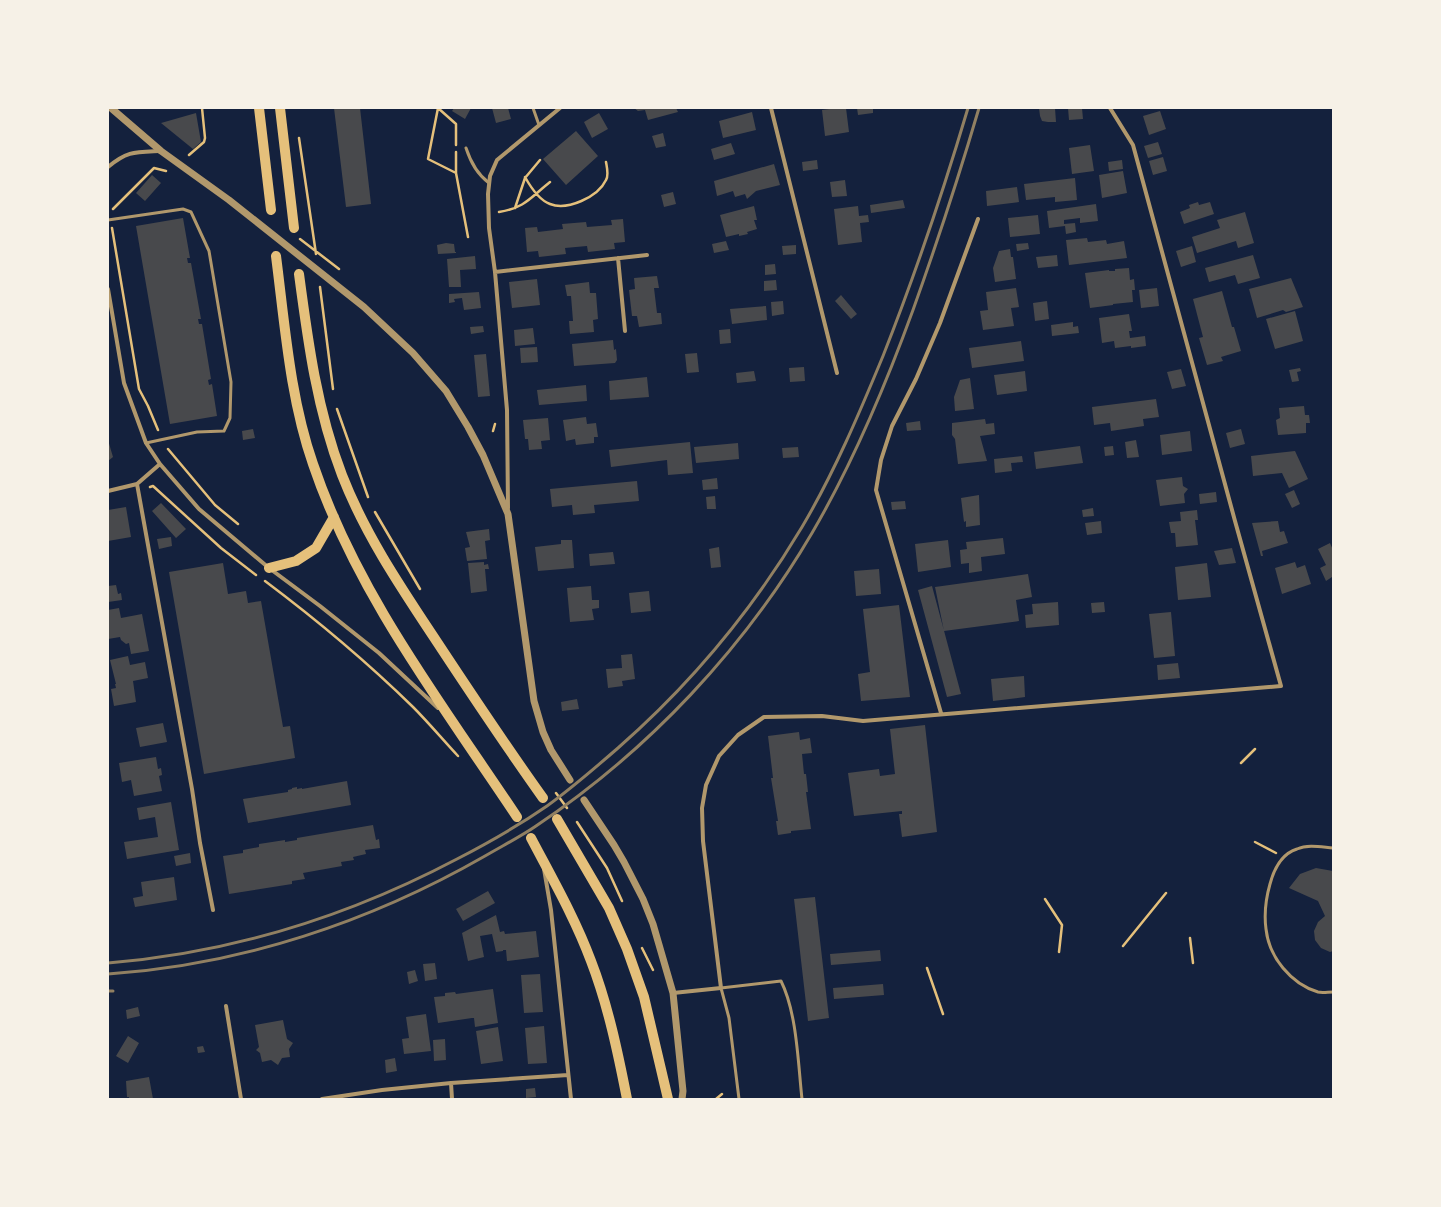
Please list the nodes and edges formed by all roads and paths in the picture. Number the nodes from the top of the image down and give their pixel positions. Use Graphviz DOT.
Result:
graph roads {
  1 [pos="111,108"];
  2 [pos="202,108"];
  3 [pos="259,108"];
  4 [pos="280,108"];
  5 [pos="438,108"];
  6 [pos="533,108"];
  7 [pos="560,108"];
  8 [pos="771,108"];
  9 [pos="1110,108"];
  10 [pos="539,125"];
  11 [pos="299,138"];
  12 [pos="466,148"];
  13 [pos="161,150"];
  14 [pos="189,155"];
  15 [pos="540,160"];
  16 [pos="606,162"];
  17 [pos="108,167"];
  18 [pos="166,171"];
  19 [pos="456,173"];
  20 [pos="526,177"];
  21 [pos="550,182"];
  22 [pos="489,183"];
  23 [pos="537,193"];
  24 [pos="516,208"];
  25 [pos="271,210"];
  26 [pos="502,212"];
  27 [pos="978,219"];
  28 [pos="108,220"];
  29 [pos="112,220"];
  30 [pos="294,228"];
  31 [pos="468,237"];
  32 [pos="647,255"];
  33 [pos="276,256"];
  34 [pos="316,258"];
  35 [pos="618,258"];
  36 [pos="494,272"];
  37 [pos="299,274"];
  38 [pos="319,282"];
  39 [pos="108,289"];
  40 [pos="625,331"];
  41 [pos="837,373"];
  42 [pos="333,391"];
  43 [pos="336,406"];
  44 [pos="161,439"];
  45 [pos="146,442"];
  46 [pos="160,464"];
  47 [pos="137,484"];
  48 [pos="108,491"];
  49 [pos="370,503"];
  50 [pos="374,510"];
  51 [pos="508,514"];
  52 [pos="334,517"];
  53 [pos="238,524"];
  54 [pos="268,568"];
  55 [pos="257,575"];
  56 [pos="264,580"];
  57 [pos="421,590"];
  58 [pos="942,713"];
  59 [pos="448,716"];
  60 [pos="443,740"];
  61 [pos="1254,749"];
  62 [pos="1241,763"];
  63 [pos="570,780"];
  64 [pos="556,792"];
  65 [pos="543,798"];
  66 [pos="584,800"];
  67 [pos="569,811"];
  68 [pos="517,817"];
  69 [pos="573,817"];
  70 [pos="557,820"];
  71 [pos="531,838"];
  72 [pos="1255,842"];
  73 [pos="1333,848"];
  74 [pos="1283,857"];
  75 [pos="542,859"];
  76 [pos="1166,893"];
  77 [pos="1045,899"];
  78 [pos="623,903"];
  79 [pos="213,910"];
  80 [pos="1190,938"];
  81 [pos="642,945"];
  82 [pos="1123,946"];
  83 [pos="1059,952"];
  84 [pos="1193,963"];
  85 [pos="927,968"];
  86 [pos="654,974"];
  87 [pos="721,988"];
  88 [pos="1333,992"];
  89 [pos="673,993"];
  90 [pos="226,1006"];
  91 [pos="943,1014"];
  92 [pos="568,1074"];
  93 [pos="451,1083"];
  94 [pos="722,1094"];
  95 [pos="241,1099"];
  96 [pos="322,1099"];
  97 [pos="452,1099"];
  98 [pos="571,1099"];
  99 [pos="627,1099"];
  100 [pos="668,1099"];
  101 [pos="682,1099"];
  102 [pos="716,1099"];
  103 [pos="739,1099"];
  104 [pos="802,1099"];
  1 -- 13 [label="street"];
  2 -- 14 [label="path"];
  3 -- 25 [label="main road"];
  4 -- 30 [label="main road"];
  5 -- 19 [label="path"];
  5 -- 19 [label="path"];
  6 -- 10 [label="lane"];
  7 -- 10 [label="street"];
  8 -- 41 [label="street"];
  9 -- 58 [label="street"];
  10 -- 22 [label="street"];
  11 -- 34 [label="path"];
  12 -- 22 [label="lane"];
  13 -- 17 [label="street"];
  13 -- 51 [label="street"];
  15 -- 20 [label="path"];
  16 -- 23 [label="path"];
  18 -- 29 [label="path"];
  19 -- 31 [label="path"];
  20 -- 23 [label="path"];
  20 -- 24 [label="path"];
  21 -- 23 [label="path"];
  22 -- 36 [label="street"];
  23 -- 24 [label="path"];
  24 -- 26 [label="path"];
  27 -- 58 [label="street"];
  28 -- 29 [label="lane"];
  29 -- 44 [label="path"];
  29 -- 44 [label="lane"];
  32 -- 35 [label="street"];
  33 -- 52 [label="main road"];
  35 -- 36 [label="street"];
  35 -- 40 [label="street"];
  36 -- 51 [label="street"];
  37 -- 65 [label="main road"];
  38 -- 42 [label="path"];
  39 -- 45 [label="street"];
  43 -- 49 [label="path"];
  44 -- 45 [label="lane"];
  44 -- 53 [label="path"];
  45 -- 46 [label="street"];
  46 -- 47 [label="street"];
  46 -- 54 [label="street"];
  47 -- 48 [label="street"];
  47 -- 55 [label="path"];
  47 -- 79 [label="street"];
  50 -- 57 [label="path"];
  51 -- 63 [label="street"];
  52 -- 54 [label="main road"];
  52 -- 59 [label="main road"];
  54 -- 59 [label="street"];
  56 -- 60 [label="path"];
  58 -- 87 [label="street"];
  59 -- 68 [label="main road"];
  61 -- 62 [label="path"];
  64 -- 67 [label="path"];
  66 -- 89 [label="street"];
  69 -- 78 [label="path"];
  70 -- 100 [label="main road"];
  71 -- 75 [label="main road"];
  72 -- 74 [label="path"];
  73 -- 74 [label="lane"];
  74 -- 88 [label="lane"];
  75 -- 92 [label="street"];
  75 -- 99 [label="main road"];
  76 -- 82 [label="path"];
  77 -- 83 [label="path"];
  80 -- 84 [label="path"];
  81 -- 86 [label="path"];
  85 -- 91 [label="path"];
  87 -- 89 [label="street"];
  87 -- 103 [label="lane"];
  87 -- 104 [label="lane"];
  89 -- 101 [label="street"];
  90 -- 95 [label="street"];
  92 -- 93 [label="street"];
  92 -- 98 [label="street"];
  93 -- 96 [label="street"];
  93 -- 97 [label="street"];
  94 -- 102 [label="path"];
}
